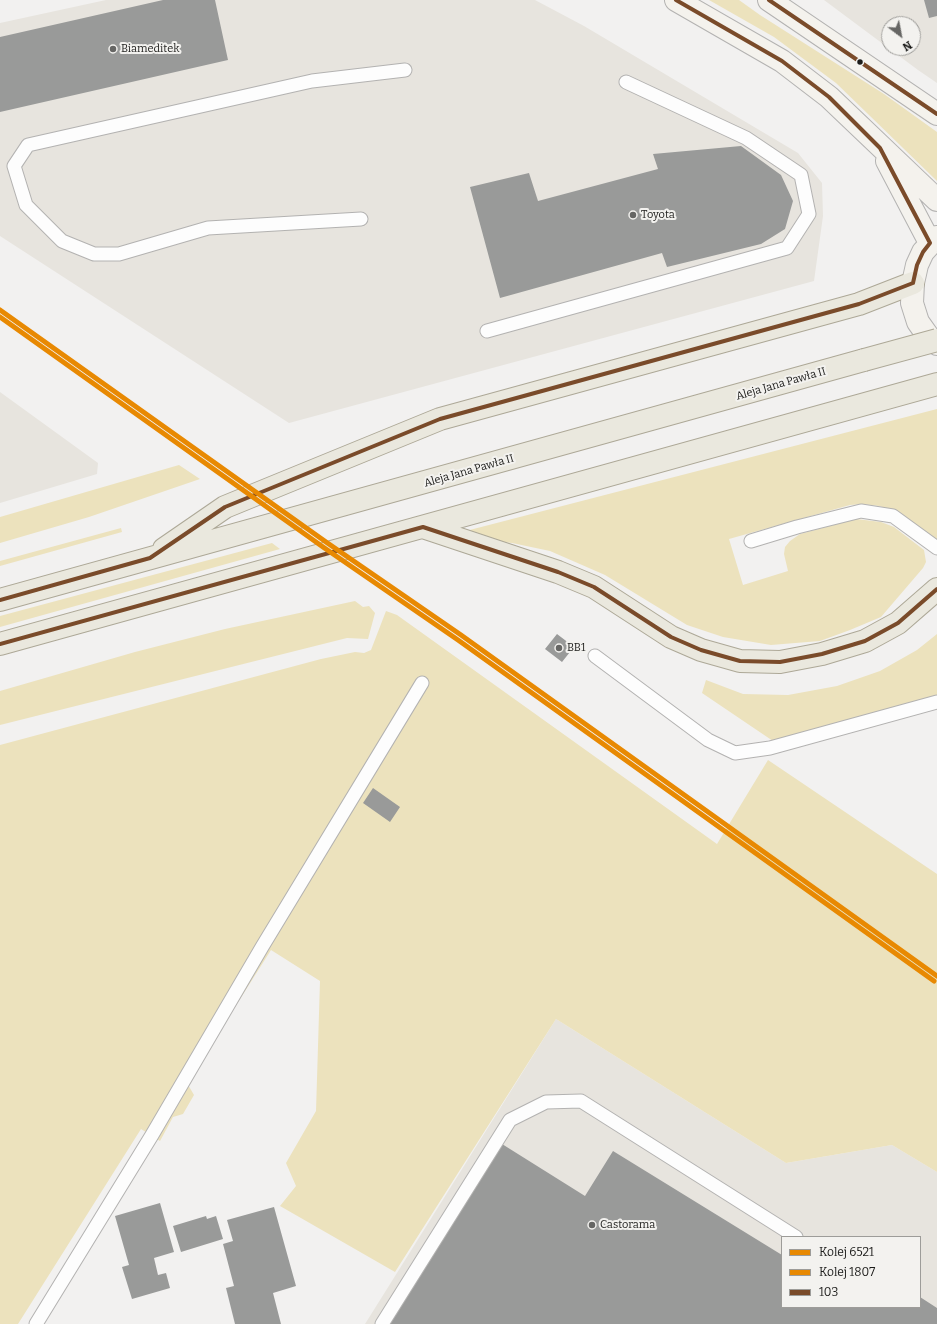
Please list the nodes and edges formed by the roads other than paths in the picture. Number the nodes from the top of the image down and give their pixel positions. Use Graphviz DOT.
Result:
graph roads {
  1 [pos="676,0"];
  2 [pos="769,0"];
  3 [pos="405,70"];
  4 [pos="626,82"];
  5 [pos="937,114"];
  6 [pos="880,148"];
  7 [pos="937,200"];
  8 [pos="361,219"];
  9 [pos="934,240"];
  10 [pos="913,283"];
  11 [pos="487,331"];
  12 [pos="937,340"];
  13 [pos="937,344"];
  14 [pos="937,384"];
  15 [pos="423,527"];
  16 [pos="751,541"];
  17 [pos="937,548"];
  18 [pos="150,558"];
  19 [pos="937,589"];
  20 [pos="0,600"];
  21 [pos="0,644"];
  22 [pos="595,656"];
  23 [pos="422,683"];
  24 [pos="937,702"];
  25 [pos="794,1236"];
  26 [pos="36,1324"];
  27 [pos="382,1324"];
  1 -- 6 [label="street"];
  2 -- 5 [label="street"];
  3 -- 8 [label="lane"];
  4 -- 11 [label="lane"];
  6 -- 7 [label="street"];
  6 -- 9 [label="street"];
  9 -- 10 [label="street"];
  10 -- 13 [label="street"];
  10 -- 18 [label="main road"];
  12 -- 18 [label="main road, Aleja Jana Pawła II, bridge"];
  14 -- 15 [label="main road"];
  15 -- 19 [label="main road"];
  15 -- 21 [label="main road"];
  16 -- 17 [label="lane"];
  18 -- 20 [label="main road, Aleja Jana Pawła II"];
  22 -- 24 [label="lane"];
  23 -- 26 [label="lane"];
  25 -- 27 [label="lane"];
}
